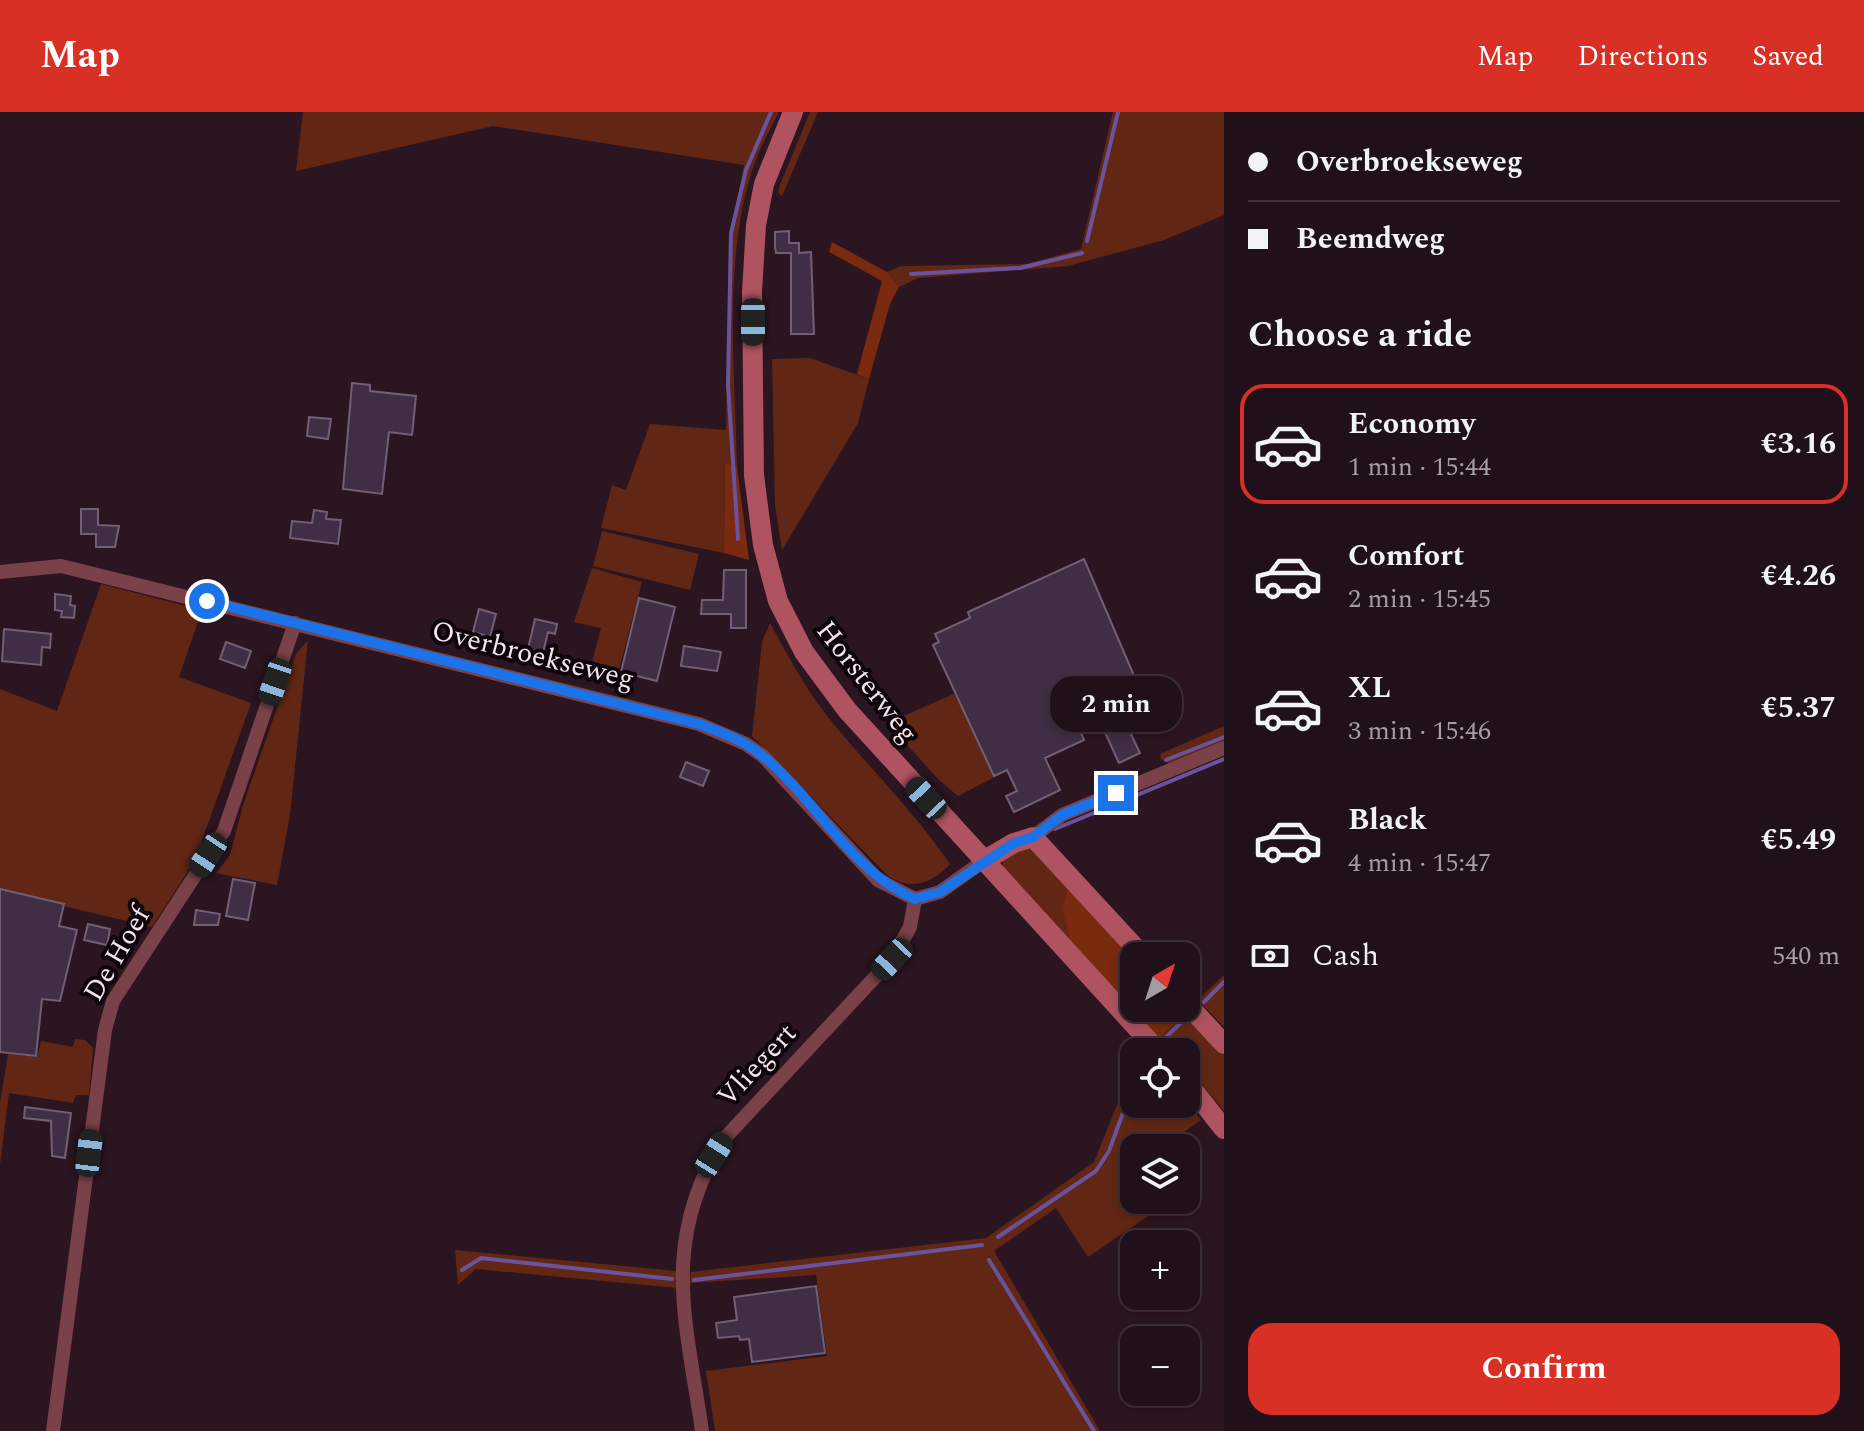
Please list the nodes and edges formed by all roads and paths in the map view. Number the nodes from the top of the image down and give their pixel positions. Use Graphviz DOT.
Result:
graph roads {
  1 [pos="793,112"];
  2 [pos="0,572"];
  3 [pos="295,623"];
  4 [pos="1224,748"];
  5 [pos="1033,837"];
  6 [pos="985,860"];
  7 [pos="915,899"];
  8 [pos="1130,942"];
  9 [pos="1200,1018"];
  10 [pos="1146,1038"];
  11 [pos="1224,1044"];
  12 [pos="1200,1099"];
  13 [pos="1224,1129"];
  14 [pos="53,1431"];
  15 [pos="702,1431"];
  1 -- 6 [label="street, Horsterweg"];
  2 -- 3 [label="street, Overbroekseweg"];
  3 -- 7 [label="street, Overbroekseweg"];
  3 -- 14 [label="street, De Hoef"];
  4 -- 5 [label="street"];
  5 -- 6 [label="street"];
  5 -- 8 [label="street"];
  6 -- 7 [label="street"];
  6 -- 10 [label="street, Horsterweg"];
  7 -- 15 [label="street, Vliegert"];
  9 -- 11 [label="street"];
  12 -- 13 [label="street"];
}
